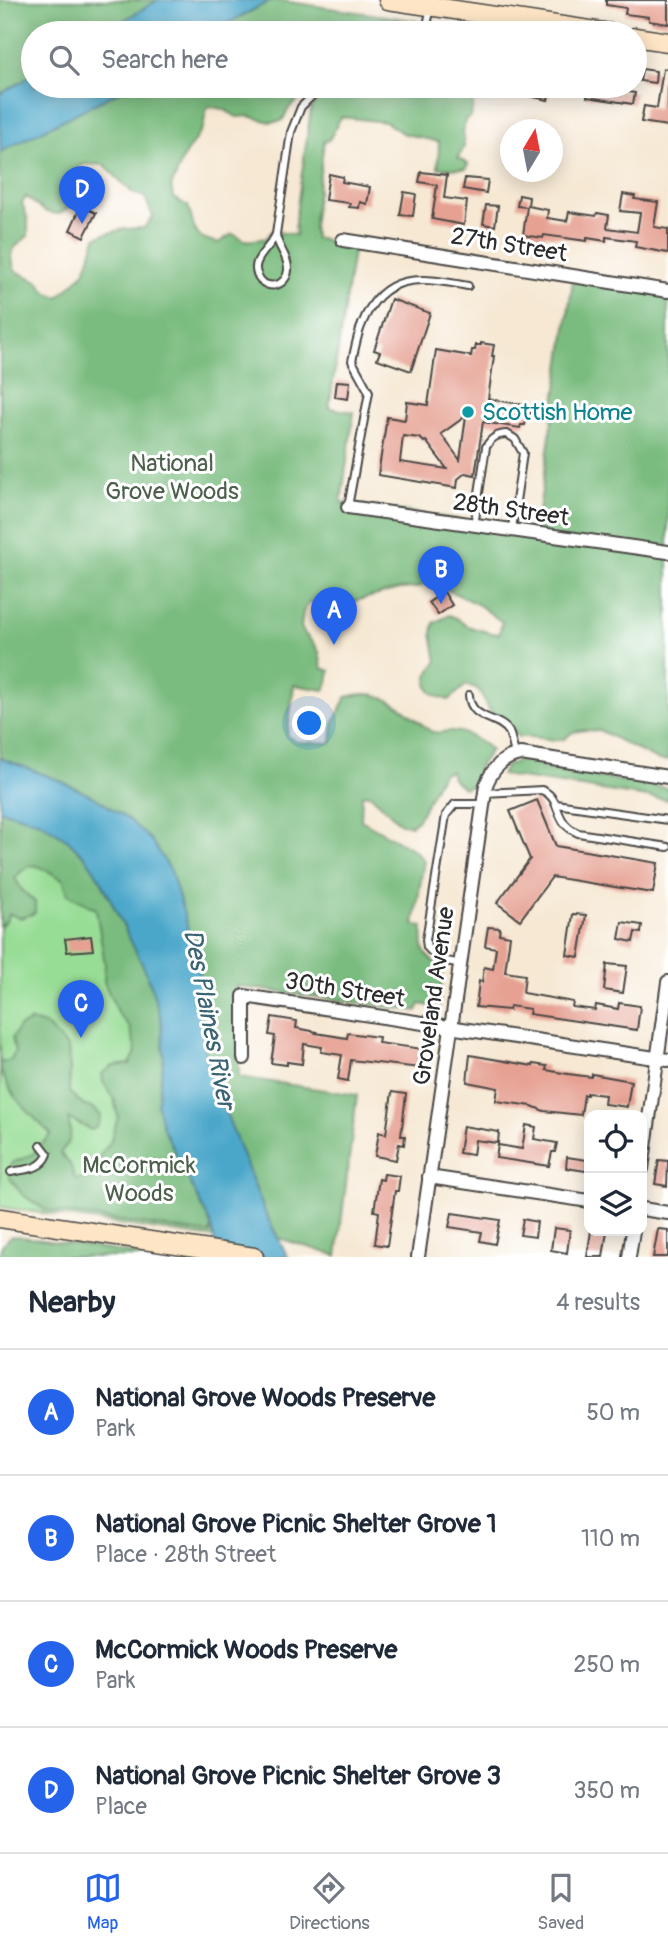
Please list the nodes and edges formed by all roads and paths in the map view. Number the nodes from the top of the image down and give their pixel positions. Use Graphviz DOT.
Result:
graph roads {
  1 [pos="388,0"];
  2 [pos="432,6"];
  3 [pos="428,21"];
  4 [pos="531,21"];
  5 [pos="647,39"];
  6 [pos="668,42"];
  7 [pos="310,98"];
  8 [pos="276,234"];
  9 [pos="343,240"];
  10 [pos="468,286"];
  11 [pos="668,291"];
  12 [pos="348,507"];
  13 [pos="474,526"];
  14 [pos="512,531"];
  15 [pos="668,552"];
  16 [pos="469,695"];
  17 [pos="514,754"];
  18 [pos="668,777"];
  19 [pos="484,799"];
  20 [pos="556,804"];
  21 [pos="668,820"];
  22 [pos="668,847"];
  23 [pos="460,963"];
  24 [pos="668,982"];
  25 [pos="450,1028"];
  26 [pos="244,1059"];
  27 [pos="663,1059"];
  28 [pos="647,1143"];
  29 [pos="41,1145"];
  30 [pos="11,1172"];
  31 [pos="429,1177"];
  32 [pos="584,1200"];
  33 [pos="647,1210"];
  34 [pos="668,1213"];
  35 [pos="0,1218"];
  36 [pos="632,1236"];
  37 [pos="254,1257"];
  38 [pos="418,1257"];
  39 [pos="628,1257"];
  1 -- 2 [label="main road"];
  2 -- 3 [label="lane"];
  2 -- 4 [label="main road"];
  5 -- 6 [label="main road"];
  7 -- 8 [label="lane"];
  8 -- 8 [label="lane"];
  9 -- 11 [label="street, 27th Street"];
  10 -- 12 [label="lane"];
  12 -- 13 [label="street, 28th Street"];
  13 -- 14 [label="street, 28th Street"];
  13 -- 14 [label="lane"];
  14 -- 15 [label="street, 28th Street"];
  16 -- 17 [label="lane"];
  17 -- 18 [label="street"];
  17 -- 19 [label="street, Groveland Avenue"];
  19 -- 20 [label="lane"];
  19 -- 23 [label="street, Groveland Avenue"];
  19 -- 23 [label="lane"];
  20 -- 21 [label="lane"];
  20 -- 22 [label="lane"];
  23 -- 25 [label="street, Groveland Avenue"];
  24 -- 27 [label="street"];
  25 -- 26 [label="street, 30th Street"];
  25 -- 27 [label="street, 30th Street"];
  25 -- 31 [label="street, Groveland Avenue"];
  27 -- 28 [label="street"];
  29 -- 30 [label="lane"];
  31 -- 32 [label="street"];
  31 -- 38 [label="street, Groveland Avenue"];
  33 -- 34 [label="street"];
  35 -- 37 [label="main road"];
  36 -- 39 [label="street"];
}
